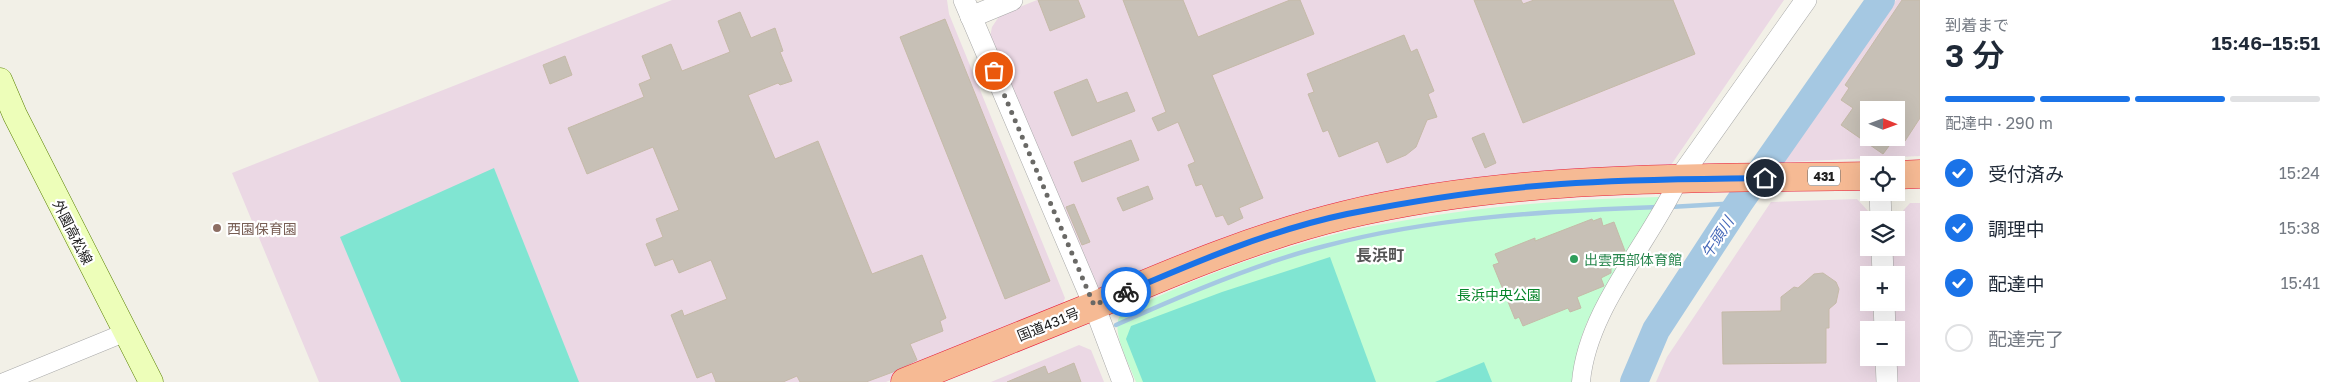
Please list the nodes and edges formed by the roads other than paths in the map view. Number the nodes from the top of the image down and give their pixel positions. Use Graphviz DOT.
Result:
graph roads {
  1 [pos="1012,0"];
  2 [pos="1806,0"];
  3 [pos="968,8"];
  4 [pos="0,80"];
  5 [pos="1920,174"];
  6 [pos="1905,175"];
  7 [pos="1860,176"];
  8 [pos="1674,189"];
  9 [pos="1094,305"];
  10 [pos="124,333"];
  11 [pos="1886,366"];
  12 [pos="4,382"];
  13 [pos="151,382"];
  14 [pos="905,382"];
  15 [pos="1123,382"];
  16 [pos="1581,382"];
  17 [pos="1887,382"];
  1 -- 3 [label="street"];
  2 -- 8 [label="street"];
  3 -- 9 [label="street"];
  4 -- 10 [label="main road, 外園高松線"];
  5 -- 6 [label="highway"];
  7 -- 8 [label="highway, 国道431号 / 431"];
  8 -- 9 [label="highway, 国道431号 / 431"];
  8 -- 16 [label="street"];
  9 -- 14 [label="highway, 国道431号 / 431"];
  9 -- 15 [label="street"];
  10 -- 12 [label="street"];
  10 -- 13 [label="main road, 外園高松線"];
  11 -- 17 [label="street"];
}
